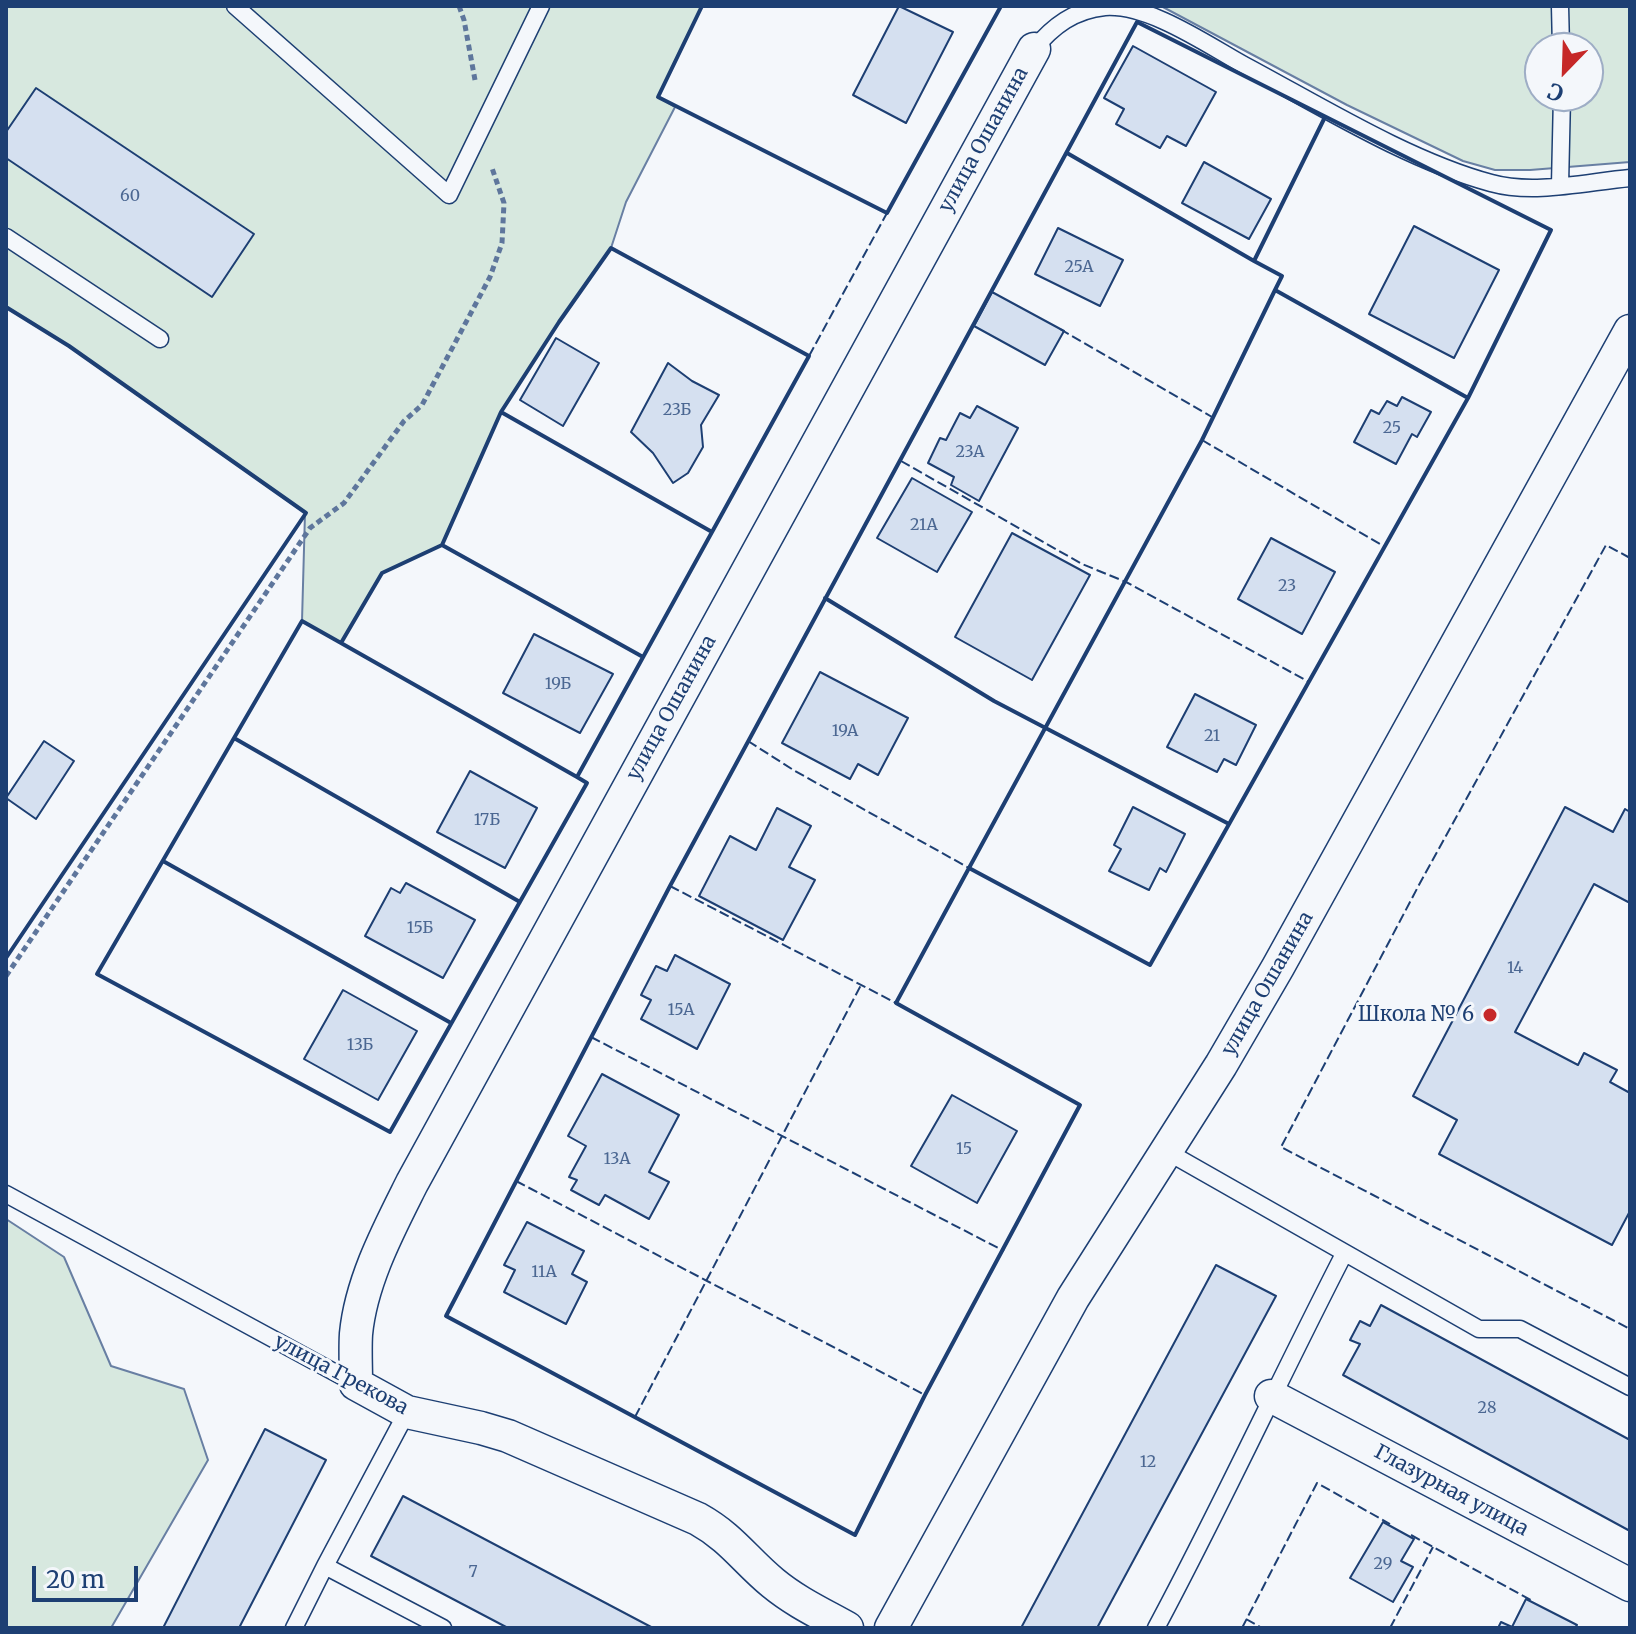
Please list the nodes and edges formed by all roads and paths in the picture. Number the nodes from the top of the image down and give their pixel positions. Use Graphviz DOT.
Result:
graph roads {
  1 [pos="235,6"];
  2 [pos="459,6"];
  3 [pos="541,6"];
  4 [pos="1560,6"];
  5 [pos="1561,32"];
  6 [pos="1034,49"];
  7 [pos="475,83"];
  8 [pos="1562,112"];
  9 [pos="488,157"];
  10 [pos="1630,178"];
  11 [pos="1560,185"];
  12 [pos="6,237"];
  13 [pos="1630,331"];
  14 [pos="160,339"];
  15 [pos="6,976"];
  16 [pos="1166,1151"];
  17 [pos="6,1194"];
  18 [pos="1344,1254"];
  19 [pos="356,1384"];
  20 [pos="1630,1387"];
  21 [pos="1271,1396"];
  22 [pos="407,1412"];
  23 [pos="325,1566"];
  24 [pos="1630,1585"];
  25 [pos="294,1628"];
  26 [pos="443,1628"];
  27 [pos="847,1628"];
  28 [pos="891,1628"];
  29 [pos="1156,1628"];
  1 -- 3 [label="lane"];
  2 -- 7 [label="path"];
  4 -- 5 [label="lane"];
  6 -- 11 [label="lane"];
  6 -- 19 [label="street, улица Ошанина"];
  8 -- 11 [label="lane"];
  9 -- 15 [label="path"];
  10 -- 11 [label="lane"];
  12 -- 14 [label="lane"];
  13 -- 16 [label="street, улица Ошанина"];
  16 -- 18 [label="lane"];
  16 -- 28 [label="street, улица Ошанина"];
  17 -- 19 [label="lane, улица Грекова"];
  18 -- 20 [label="lane"];
  18 -- 21 [label="lane"];
  19 -- 22 [label="street, улица Грекова"];
  21 -- 24 [label="street, Глазурная улица"];
  21 -- 29 [label="lane"];
  22 -- 23 [label="lane"];
  22 -- 27 [label="street, улица Грекова"];
  23 -- 25 [label="lane"];
  23 -- 26 [label="lane"];
}
